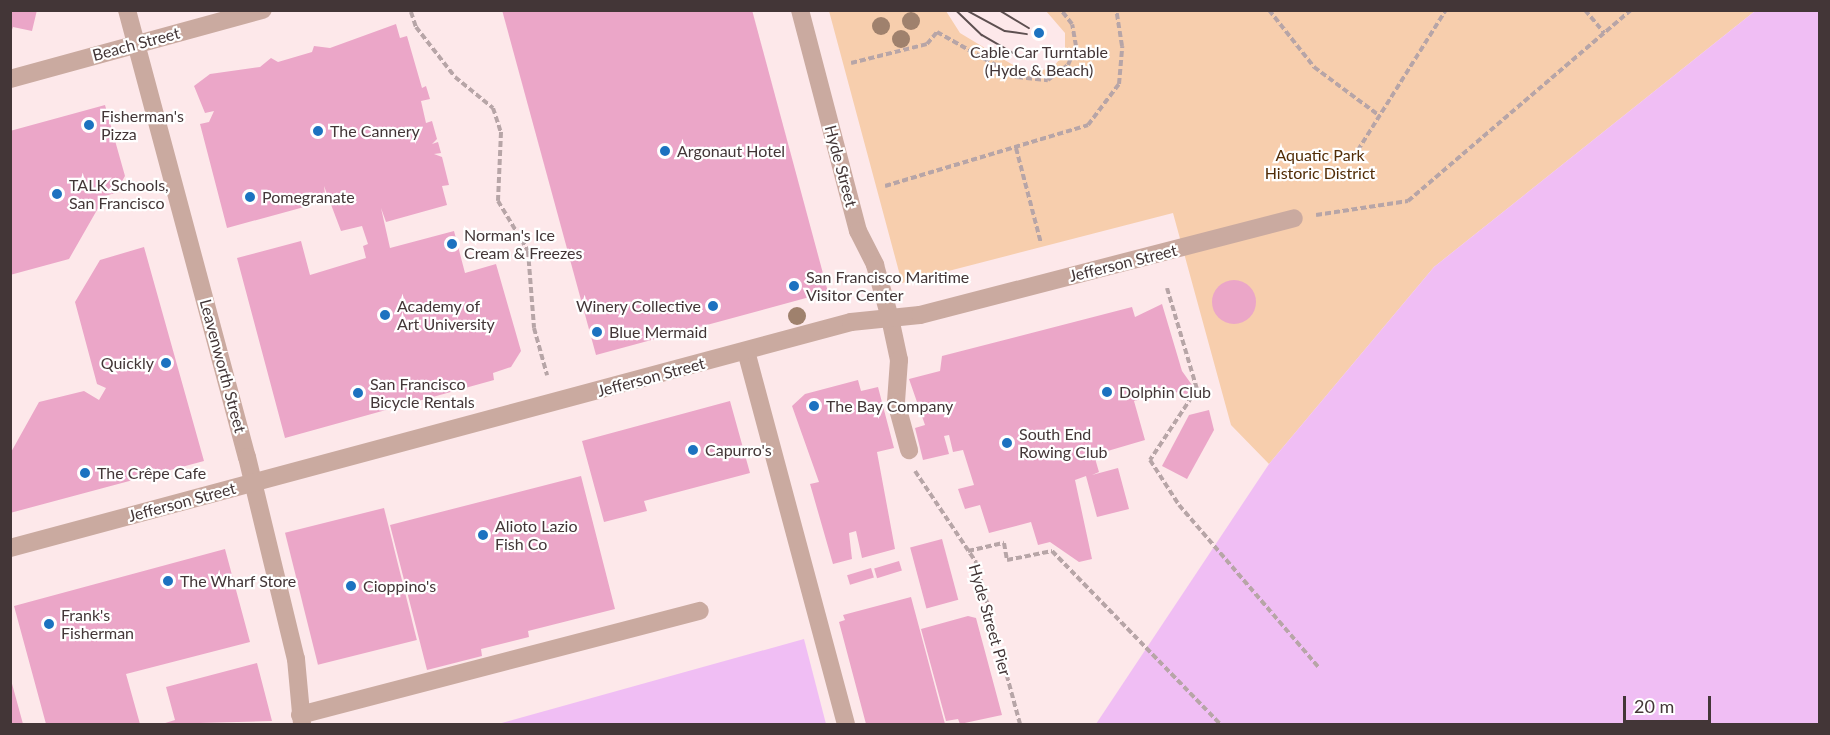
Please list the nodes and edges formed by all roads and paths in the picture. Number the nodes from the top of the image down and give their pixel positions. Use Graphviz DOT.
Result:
graph roads {
  1 [pos="127,10"];
  2 [pos="263,10"];
  3 [pos="800,10"];
  4 [pos="1061,10"];
  5 [pos="1116,10"];
  6 [pos="1269,10"];
  7 [pos="1446,10"];
  8 [pos="1585,10"];
  9 [pos="1631,10"];
  10 [pos="411,12"];
  11 [pos="1604,33"];
  12 [pos="137,44"];
  13 [pos="851,63"];
  14 [pos="10,79"];
  15 [pos="1377,114"];
  16 [pos="1016,148"];
  17 [pos="1353,158"];
  18 [pos="885,186"];
  19 [pos="1294,218"];
  20 [pos="1041,243"];
  21 [pos="1167,288"];
  22 [pos="890,318"];
  23 [pos="746,351"];
  24 [pos="547,375"];
  25 [pos="909,450"];
  26 [pos="252,483"];
  27 [pos="10,548"];
  28 [pos="968,551"];
  29 [pos="700,610"];
  30 [pos="1318,668"];
  31 [pos="301,720"];
  32 [pos="846,724"];
  33 [pos="1020,724"];
  34 [pos="1220,724"];
  1 -- 12 [label="street, Leavenworth Street"];
  2 -- 12 [label="street, Beach Street"];
  3 -- 22 [label="street, Hyde Street"];
  4 -- 13 [label="path"];
  5 -- 16 [label="path"];
  6 -- 15 [label="path"];
  7 -- 15 [label="path"];
  8 -- 11 [label="path"];
  9 -- 11 [label="path"];
  10 -- 24 [label="path"];
  11 -- 19 [label="path"];
  12 -- 14 [label="street, Beach Street"];
  12 -- 26 [label="street, Leavenworth Street"];
  15 -- 17 [label="path"];
  16 -- 18 [label="path"];
  16 -- 20 [label="path"];
  19 -- 22 [label="street, Jefferson Street"];
  21 -- 30 [label="path"];
  22 -- 23 [label="street, Jefferson Street"];
  22 -- 25 [label="street"];
  23 -- 26 [label="street, Jefferson Street"];
  23 -- 32 [label="street"];
  25 -- 28 [label="path, Hyde Street Pier"];
  26 -- 27 [label="street, Jefferson Street"];
  26 -- 31 [label="street, Leavenworth Street"];
  28 -- 33 [label="path, Hyde Street Pier"];
  28 -- 34 [label="path"];
  29 -- 31 [label="street"];
}
